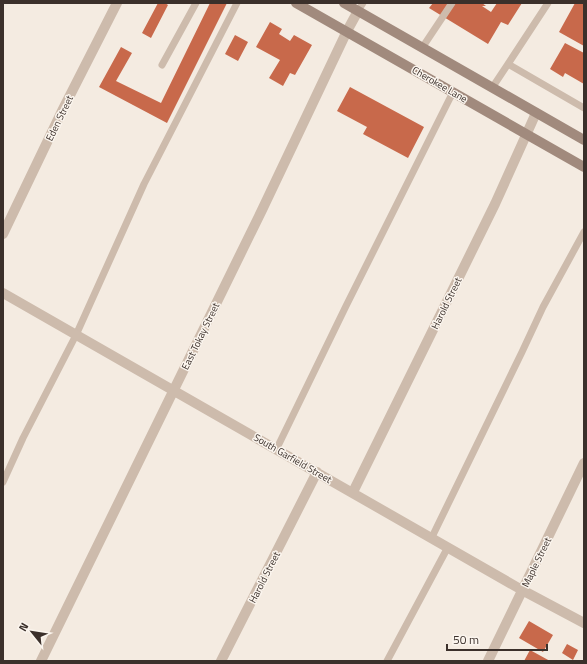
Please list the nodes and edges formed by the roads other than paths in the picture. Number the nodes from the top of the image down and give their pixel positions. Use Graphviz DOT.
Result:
graph roads {
  1 [pos="117,3"];
  2 [pos="196,3"];
  3 [pos="237,3"];
  4 [pos="296,3"];
  5 [pos="344,3"];
  6 [pos="452,3"];
  7 [pos="548,3"];
  8 [pos="361,7"];
  9 [pos="347,31"];
  10 [pos="422,48"];
  11 [pos="508,64"];
  12 [pos="162,65"];
  13 [pos="492,88"];
  14 [pos="453,92"];
  15 [pos="584,108"];
  16 [pos="536,113"];
  17 [pos="526,133"];
  18 [pos="583,137"];
  19 [pos="584,167"];
  20 [pos="584,232"];
  21 [pos="3,234"];
  22 [pos="3,292"];
  23 [pos="76,335"];
  24 [pos="173,391"];
  25 [pos="277,448"];
  26 [pos="584,463"];
  27 [pos="317,472"];
  28 [pos="3,482"];
  29 [pos="353,492"];
  30 [pos="432,537"];
  31 [pos="448,547"];
  32 [pos="522,590"];
  33 [pos="584,623"];
  34 [pos="41,661"];
  35 [pos="221,661"];
  36 [pos="387,661"];
  37 [pos="488,661"];
  1 -- 21 [label="street, Eden Street"];
  2 -- 12 [label="lane"];
  3 -- 23 [label="lane"];
  4 -- 9 [label="main road, Cherokee Lane"];
  5 -- 8 [label="main road"];
  6 -- 10 [label="lane"];
  7 -- 11 [label="lane"];
  8 -- 9 [label="street, East Tokay Street"];
  8 -- 10 [label="main road"];
  9 -- 14 [label="main road, Cherokee Lane"];
  9 -- 24 [label="street, East Tokay Street"];
  10 -- 13 [label="main road"];
  11 -- 13 [label="lane"];
  11 -- 15 [label="lane"];
  13 -- 16 [label="main road"];
  14 -- 17 [label="main road, Cherokee Lane"];
  14 -- 25 [label="lane"];
  16 -- 17 [label="street, Harold Street"];
  16 -- 18 [label="main road"];
  17 -- 19 [label="main road, Cherokee Lane"];
  17 -- 29 [label="street, Harold Street"];
  20 -- 30 [label="lane"];
  22 -- 23 [label="street, South Garfield Street"];
  23 -- 24 [label="street, South Garfield Street"];
  23 -- 28 [label="lane"];
  24 -- 25 [label="street, South Garfield Street"];
  24 -- 34 [label="street, East Tokay Street"];
  25 -- 27 [label="street, South Garfield Street"];
  26 -- 32 [label="street, Maple Street"];
  27 -- 29 [label="street, South Garfield Street"];
  27 -- 35 [label="street, Harold Street"];
  29 -- 30 [label="street, South Garfield Street"];
  30 -- 31 [label="street, South Garfield Street"];
  31 -- 32 [label="street, South Garfield Street"];
  31 -- 36 [label="lane"];
  32 -- 33 [label="street, South Garfield Street"];
  32 -- 37 [label="street, Maple Street"];
}
